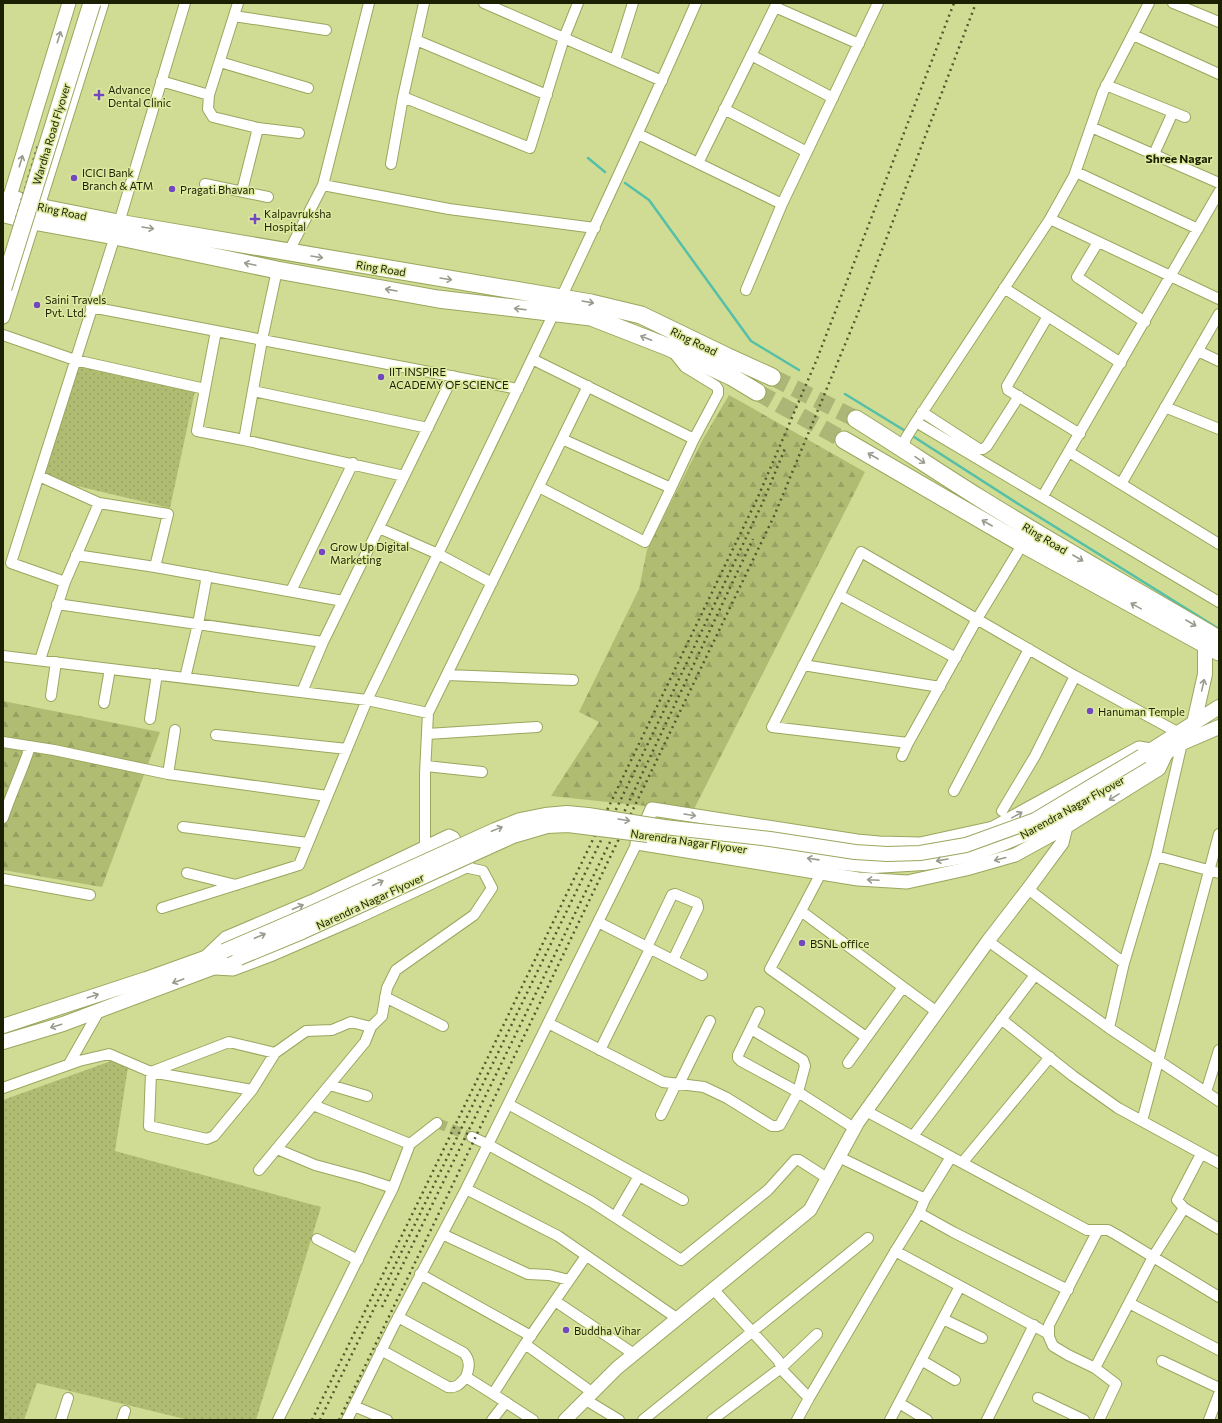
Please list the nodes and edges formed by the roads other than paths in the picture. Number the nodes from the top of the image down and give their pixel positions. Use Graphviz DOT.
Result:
graph roads {
  1 [pos="69,3"];
  2 [pos="80,3"];
  3 [pos="92,3"];
  4 [pos="102,3"];
  5 [pos="185,3"];
  6 [pos="238,3"];
  7 [pos="369,3"];
  8 [pos="424,3"];
  9 [pos="484,3"];
  10 [pos="578,3"];
  11 [pos="633,3"];
  12 [pos="696,3"];
  13 [pos="878,3"];
  14 [pos="1150,3"];
  15 [pos="1173,3"];
  16 [pos="776,5"];
  17 [pos="234,16"];
  18 [pos="1219,22"];
  19 [pos="326,30"];
  20 [pos="1133,35"];
  21 [pos="564,38"];
  22 [pos="416,40"];
  23 [pos="859,44"];
  24 [pos="751,55"];
  25 [pos="615,60"];
  26 [pos="220,62"];
  27 [pos="1219,74"];
  28 [pos="162,81"];
  29 [pos="662,81"];
  30 [pos="1106,85"];
  31 [pos="308,88"];
  32 [pos="209,95"];
  33 [pos="547,95"];
  34 [pos="403,97"];
  35 [pos="833,98"];
  36 [pos="724,109"];
  37 [pos="1173,112"];
  38 [pos="1185,117"];
  39 [pos="1091,127"];
  40 [pos="258,128"];
  41 [pos="299,133"];
  42 [pos="638,134"];
  43 [pos="807,152"];
  44 [pos="1154,154"];
  45 [pos="698,163"];
  46 [pos="391,164"];
  47 [pos="1076,172"];
  48 [pos="1219,183"];
  49 [pos="205,184"];
  50 [pos="323,185"];
  51 [pos="242,191"];
  52 [pos="1219,192"];
  53 [pos="268,198"];
  54 [pos="782,204"];
  55 [pos="6,211"];
  56 [pos="36,214"];
  57 [pos="1050,219"];
  58 [pos="595,228"];
  59 [pos="1198,229"];
  60 [pos="116,230"];
  61 [pos="1098,242"];
  62 [pos="3,253"];
  63 [pos="288,253"];
  64 [pos="277,270"];
  65 [pos="1171,276"];
  66 [pos="3,288"];
  67 [pos="1004,288"];
  68 [pos="746,290"];
  69 [pos="1219,299"];
  70 [pos="558,305"];
  71 [pos="91,307"];
  72 [pos="1219,314"];
  73 [pos="3,316"];
  74 [pos="1048,316"];
  75 [pos="1145,322"];
  76 [pos="216,331"];
  77 [pos="3,335"];
  78 [pos="262,340"];
  79 [pos="668,346"];
  80 [pos="1198,351"];
  81 [pos="532,359"];
  82 [pos="75,360"];
  83 [pos="1219,361"];
  84 [pos="1121,363"];
  85 [pos="453,376"];
  86 [pos="772,377"];
  87 [pos="588,386"];
  88 [pos="205,389"];
  89 [pos="518,389"];
  90 [pos="253,391"];
  91 [pos="757,392"];
  92 [pos="1018,396"];
  93 [pos="1165,407"];
  94 [pos="922,412"];
  95 [pos="856,419"];
  96 [pos="915,423"];
  97 [pos="428,428"];
  98 [pos="1219,428"];
  99 [pos="1080,434"];
  100 [pos="562,439"];
  101 [pos="694,439"];
  102 [pos="244,440"];
  103 [pos="844,440"];
  104 [pos="905,443"];
  105 [pos="1069,452"];
  106 [pos="353,463"];
  107 [pos="39,476"];
  108 [pos="404,476"];
  109 [pos="1121,484"];
  110 [pos="539,487"];
  111 [pos="671,488"];
  112 [pos="1043,496"];
  113 [pos="99,503"];
  114 [pos="379,528"];
  115 [pos="1021,543"];
  116 [pos="1219,544"];
  117 [pos="438,554"];
  118 [pos="76,555"];
  119 [pos="156,567"];
  120 [pos="207,576"];
  121 [pos="64,582"];
  122 [pos="492,583"];
  123 [pos="292,591"];
  124 [pos="839,595"];
  125 [pos="343,601"];
  126 [pos="1219,602"];
  127 [pos="57,604"];
  128 [pos="977,619"];
  129 [pos="198,624"];
  130 [pos="323,642"];
  131 [pos="1214,645"];
  132 [pos="1029,649"];
  133 [pos="3,656"];
  134 [pos="956,658"];
  135 [pos="40,660"];
  136 [pos="56,662"];
  137 [pos="803,665"];
  138 [pos="110,669"];
  139 [pos="157,674"];
  140 [pos="447,675"];
  141 [pos="1075,676"];
  142 [pos="185,678"];
  143 [pos="573,680"];
  144 [pos="940,687"];
  145 [pos="302,692"];
  146 [pos="52,696"];
  147 [pos="367,700"];
  148 [pos="104,703"];
  149 [pos="1219,707"];
  150 [pos="428,713"];
  151 [pos="150,719"];
  152 [pos="1194,722"];
  153 [pos="537,727"];
  154 [pos="1219,727"];
  155 [pos="175,730"];
  156 [pos="427,734"];
  157 [pos="216,735"];
  158 [pos="1180,738"];
  159 [pos="3,742"];
  160 [pos="908,743"];
  161 [pos="30,747"];
  162 [pos="347,749"];
  163 [pos="1166,754"];
  164 [pos="902,756"];
  165 [pos="1149,756"];
  166 [pos="426,766"];
  167 [pos="482,772"];
  168 [pos="168,774"];
  169 [pos="954,791"];
  170 [pos="327,796"];
  171 [pos="1002,811"];
  172 [pos="3,818"];
  173 [pos="183,827"];
  174 [pos="1066,827"];
  175 [pos="1219,834"];
  176 [pos="308,843"];
  177 [pos="636,843"];
  178 [pos="425,847"];
  179 [pos="1156,856"];
  180 [pos="464,867"];
  181 [pos="1214,872"];
  182 [pos="188,873"];
  183 [pos="821,873"];
  184 [pos="3,879"];
  185 [pos="236,885"];
  186 [pos="1028,889"];
  187 [pos="90,895"];
  188 [pos="162,908"];
  189 [pos="801,911"];
  190 [pos="598,922"];
  191 [pos="988,941"];
  192 [pos="649,948"];
  193 [pos="203,959"];
  194 [pos="673,960"];
  195 [pos="1124,963"];
  196 [pos="215,968"];
  197 [pos="1035,974"];
  198 [pos="702,975"];
  199 [pos="903,987"];
  200 [pos="385,998"];
  201 [pos="99,1011"];
  202 [pos="759,1012"];
  203 [pos="937,1012"];
  204 [pos="1001,1019"];
  205 [pos="710,1021"];
  206 [pos="548,1023"];
  207 [pos="3,1026"];
  208 [pos="443,1026"];
  209 [pos="371,1027"];
  210 [pos="1109,1028"];
  211 [pos="751,1029"];
  212 [pos="866,1037"];
  213 [pos="3,1042"];
  214 [pos="600,1050"];
  215 [pos="1219,1050"];
  216 [pos="275,1053"];
  217 [pos="1050,1058"];
  218 [pos="1159,1061"];
  219 [pos="848,1063"];
  220 [pos="69,1064"];
  221 [pos="151,1072"];
  222 [pos="677,1084"];
  223 [pos="330,1085"];
  224 [pos="3,1088"];
  225 [pos="252,1090"];
  226 [pos="798,1092"];
  227 [pos="1206,1092"];
  228 [pos="367,1096"];
  229 [pos="1219,1101"];
  230 [pos="508,1104"];
  231 [pos="313,1105"];
  232 [pos="866,1111"];
  233 [pos="661,1115"];
  234 [pos="1142,1121"];
  235 [pos="437,1123"];
  236 [pos="854,1128"];
  237 [pos="913,1136"];
  238 [pos="472,1137"];
  239 [pos="410,1144"];
  240 [pos="488,1144"];
  241 [pos="277,1149"];
  242 [pos="1201,1154"];
  243 [pos="839,1157"];
  244 [pos="951,1157"];
  245 [pos="962,1163"];
  246 [pos="1219,1163"];
  247 [pos="259,1170"];
  248 [pos="639,1176"];
  249 [pos="827,1178"];
  250 [pos="393,1188"];
  251 [pos="466,1189"];
  252 [pos="925,1199"];
  253 [pos="683,1200"];
  254 [pos="1184,1208"];
  255 [pos="919,1213"];
  256 [pos="615,1217"];
  257 [pos="1219,1229"];
  258 [pos="1098,1230"];
  259 [pos="442,1234"];
  260 [pos="868,1238"];
  261 [pos="317,1239"];
  262 [pos="895,1251"];
  263 [pos="586,1256"];
  264 [pos="1153,1256"];
  265 [pos="358,1260"];
  266 [pos="420,1274"];
  267 [pos="569,1280"];
  268 [pos="960,1286"];
  269 [pos="713,1290"];
  270 [pos="1068,1290"];
  271 [pos="1219,1297"];
  272 [pos="555,1301"];
  273 [pos="1129,1303"];
  274 [pos="398,1317"];
  275 [pos="678,1319"];
  276 [pos="943,1319"];
  277 [pos="1034,1325"];
  278 [pos="752,1332"];
  279 [pos="817,1334"];
  280 [pos="1049,1334"];
  281 [pos="982,1338"];
  282 [pos="528,1340"];
  283 [pos="381,1350"];
  284 [pos="1219,1350"];
  285 [pos="634,1354"];
  286 [pos="921,1360"];
  287 [pos="1162,1361"];
  288 [pos="781,1368"];
  289 [pos="1095,1368"];
  290 [pos="466,1377"];
  291 [pos="955,1380"];
  292 [pos="1219,1388"];
  293 [pos="493,1394"];
  294 [pos="1219,1394"];
  295 [pos="589,1396"];
  296 [pos="68,1398"];
  297 [pos="809,1398"];
  298 [pos="1038,1398"];
  299 [pos="506,1402"];
  300 [pos="899,1403"];
  301 [pos="354,1406"];
  302 [pos="61,1420"];
  303 [pos="278,1420"];
  304 [pos="346,1420"];
  305 [pos="387,1420"];
  306 [pos="492,1420"];
  307 [pos="533,1420"];
  308 [pos="565,1420"];
  309 [pos="618,1420"];
  310 [pos="643,1420"];
  311 [pos="712,1420"];
  312 [pos="797,1420"];
  313 [pos="890,1420"];
  314 [pos="927,1420"];
  315 [pos="987,1420"];
  316 [pos="1084,1420"];
  317 [pos="1099,1420"];
  318 [pos="1209,1420"];
  55 -- 1 [label="street, one-way"];
  2 -- 62 [label="highway, Wardha Road Flyover"];
  3 -- 66 [label="highway, Wardha Road Flyover, bridge"];
  4 -- 56 [label="street"];
  5 -- 28 [label="street"];
  6 -- 17 [label="street"];
  7 -- 50 [label="street"];
  8 -- 22 [label="street"];
  9 -- 21 [label="street"];
  10 -- 21 [label="street"];
  11 -- 25 [label="street"];
  12 -- 29 [label="street"];
  13 -- 23 [label="street"];
  14 -- 20 [label="street"];
  15 -- 18 [label="street"];
  16 -- 23 [label="street"];
  16 -- 24 [label="street"];
  17 -- 19 [label="street"];
  17 -- 26 [label="street"];
  20 -- 27 [label="street"];
  20 -- 30 [label="street"];
  21 -- 25 [label="street"];
  21 -- 33 [label="street"];
  22 -- 33 [label="street"];
  22 -- 34 [label="street"];
  23 -- 35 [label="street"];
  24 -- 35 [label="street"];
  24 -- 36 [label="street"];
  25 -- 29 [label="street"];
  26 -- 31 [label="street"];
  26 -- 32 [label="street"];
  28 -- 32 [label="street"];
  28 -- 60 [label="street"];
  29 -- 42 [label="street"];
  30 -- 37 [label="street"];
  30 -- 39 [label="street"];
  32 -- 40 [label="street"];
  33 -- 34 [label="street"];
  34 -- 46 [label="street"];
  35 -- 43 [label="street"];
  36 -- 43 [label="street"];
  36 -- 45 [label="street"];
  37 -- 38 [label="street"];
  37 -- 44 [label="street"];
  39 -- 44 [label="street"];
  39 -- 47 [label="street"];
  40 -- 41 [label="street"];
  40 -- 51 [label="street"];
  42 -- 45 [label="street"];
  42 -- 58 [label="street"];
  43 -- 54 [label="street"];
  44 -- 48 [label="street"];
  45 -- 54 [label="street"];
  47 -- 57 [label="street"];
  47 -- 59 [label="street"];
  49 -- 51 [label="street"];
  50 -- 58 [label="street"];
  50 -- 63 [label="street"];
  51 -- 53 [label="street"];
  52 -- 59 [label="street"];
  54 -- 68 [label="street"];
  55 -- 56 [label="highway, Ring Road"];
  56 -- 60 [label="highway, Ring Road"];
  56 -- 73 [label="street"];
  57 -- 61 [label="street"];
  57 -- 67 [label="street"];
  58 -- 70 [label="street"];
  59 -- 65 [label="street"];
  60 -- 63 [label="highway, Ring Road, one-way"];
  64 -- 60 [label="highway, Ring Road, one-way"];
  60 -- 71 [label="street"];
  61 -- 65 [label="street"];
  61 -- 75 [label="street"];
  63 -- 70 [label="highway, Ring Road, one-way"];
  70 -- 64 [label="highway, Ring Road, one-way"];
  64 -- 78 [label="street"];
  65 -- 69 [label="street"];
  65 -- 75 [label="street"];
  67 -- 74 [label="street"];
  67 -- 94 [label="street"];
  79 -- 70 [label="highway, Ring Road, one-way"];
  70 -- 81 [label="street"];
  70 -- 86 [label="highway, Ring Road, one-way"];
  71 -- 76 [label="street"];
  71 -- 82 [label="street"];
  72 -- 80 [label="street"];
  74 -- 84 [label="street"];
  74 -- 92 [label="street"];
  75 -- 84 [label="street"];
  76 -- 78 [label="street"];
  76 -- 88 [label="street"];
  77 -- 82 [label="street"];
  78 -- 85 [label="street"];
  78 -- 90 [label="street"];
  79 -- 91 [label="highway, Ring Road"];
  79 -- 101 [label="street"];
  80 -- 83 [label="street"];
  80 -- 93 [label="street"];
  81 -- 87 [label="street"];
  81 -- 89 [label="street"];
  82 -- 88 [label="street"];
  82 -- 107 [label="street"];
  84 -- 99 [label="street"];
  85 -- 89 [label="street"];
  85 -- 97 [label="street"];
  87 -- 100 [label="street"];
  87 -- 101 [label="street"];
  88 -- 102 [label="street"];
  89 -- 117 [label="street"];
  90 -- 97 [label="street"];
  90 -- 102 [label="street"];
  92 -- 94 [label="street"];
  92 -- 99 [label="street"];
  93 -- 98 [label="street"];
  93 -- 109 [label="street"];
  94 -- 96 [label="street"];
  95 -- 104 [label="highway, Ring Road"];
  96 -- 104 [label="street"];
  96 -- 112 [label="street"];
  97 -- 108 [label="street"];
  99 -- 105 [label="street"];
  100 -- 110 [label="street"];
  100 -- 111 [label="street"];
  101 -- 111 [label="street"];
  102 -- 106 [label="street"];
  115 -- 103 [label="highway, Ring Road, one-way"];
  104 -- 131 [label="highway, Ring Road, one-way"];
  105 -- 109 [label="street"];
  105 -- 112 [label="street"];
  106 -- 108 [label="street"];
  106 -- 123 [label="street"];
  107 -- 113 [label="street"];
  107 -- 121 [label="street"];
  108 -- 114 [label="street"];
  109 -- 116 [label="street"];
  110 -- 111 [label="street"];
  110 -- 122 [label="street"];
  112 -- 126 [label="street"];
  113 -- 118 [label="street"];
  113 -- 119 [label="street"];
  114 -- 117 [label="street"];
  114 -- 125 [label="street"];
  115 -- 128 [label="street"];
  131 -- 115 [label="highway, Ring Road, one-way"];
  117 -- 122 [label="street"];
  117 -- 147 [label="street"];
  118 -- 119 [label="street"];
  118 -- 121 [label="street"];
  119 -- 120 [label="street"];
  120 -- 123 [label="street"];
  120 -- 129 [label="street"];
  121 -- 127 [label="street"];
  122 -- 140 [label="street"];
  123 -- 125 [label="street"];
  124 -- 128 [label="street"];
  124 -- 134 [label="street"];
  124 -- 137 [label="street"];
  125 -- 130 [label="street"];
  127 -- 129 [label="street"];
  127 -- 135 [label="street"];
  128 -- 132 [label="street"];
  128 -- 134 [label="street"];
  129 -- 130 [label="street"];
  129 -- 142 [label="street"];
  130 -- 145 [label="street"];
  152 -- 131 [label="main road, one-way"];
  132 -- 141 [label="street"];
  132 -- 169 [label="street"];
  133 -- 135 [label="street"];
  134 -- 144 [label="street"];
  135 -- 136 [label="street"];
  136 -- 138 [label="street"];
  136 -- 146 [label="street"];
  137 -- 144 [label="street"];
  137 -- 160 [label="street"];
  138 -- 139 [label="street"];
  138 -- 148 [label="street"];
  139 -- 142 [label="street"];
  139 -- 151 [label="street"];
  140 -- 143 [label="street"];
  140 -- 150 [label="street"];
  141 -- 158 [label="street"];
  141 -- 171 [label="street"];
  142 -- 145 [label="street"];
  144 -- 160 [label="street"];
  145 -- 147 [label="street"];
  147 -- 150 [label="street"];
  147 -- 162 [label="street"];
  149 -- 152 [label="main road"];
  150 -- 156 [label="street"];
  152 -- 158 [label="main road"];
  153 -- 156 [label="street"];
  154 -- 158 [label="main road"];
  155 -- 168 [label="street"];
  156 -- 166 [label="street"];
  157 -- 162 [label="street"];
  158 -- 163 [label="main road, Narendra Nagar Flyover"];
  158 -- 165 [label="main road"];
  158 -- 179 [label="street"];
  159 -- 161 [label="street"];
  160 -- 164 [label="street"];
  161 -- 168 [label="street"];
  161 -- 172 [label="street"];
  162 -- 170 [label="street"];
  163 -- 165 [label="main road, Narendra Nagar Flyover"];
  163 -- 174 [label="street, one-way"];
  177 -- 165 [label="street, one-way"];
  193 -- 165 [label="main road, Narendra Nagar Flyover, one-way, bridge"];
  165 -- 196 [label="main road, Narendra Nagar Flyover, one-way, bridge"];
  166 -- 167 [label="street"];
  166 -- 178 [label="street"];
  168 -- 170 [label="street"];
  170 -- 176 [label="street"];
  173 -- 176 [label="street"];
  174 -- 183 [label="street, one-way"];
  174 -- 186 [label="street"];
  175 -- 181 [label="street"];
  176 -- 185 [label="street"];
  177 -- 183 [label="street"];
  177 -- 190 [label="street"];
  178 -- 180 [label="street"];
  193 -- 178 [label="street, one-way"];
  179 -- 181 [label="street"];
  179 -- 195 [label="street"];
  180 -- 196 [label="street"];
  180 -- 200 [label="street"];
  181 -- 218 [label="street"];
  182 -- 185 [label="street"];
  183 -- 189 [label="street"];
  184 -- 187 [label="street"];
  185 -- 188 [label="street"];
  186 -- 191 [label="street"];
  186 -- 195 [label="street"];
  189 -- 199 [label="street"];
  189 -- 212 [label="street"];
  190 -- 192 [label="street"];
  190 -- 206 [label="street"];
  191 -- 197 [label="street"];
  191 -- 203 [label="street"];
  192 -- 194 [label="street"];
  192 -- 194 [label="street"];
  192 -- 214 [label="street"];
  207 -- 193 [label="main road, Narendra Nagar Flyover, one-way"];
  194 -- 198 [label="street"];
  195 -- 210 [label="street"];
  196 -- 201 [label="main road, Narendra Nagar Flyover, one-way"];
  197 -- 204 [label="street"];
  197 -- 210 [label="street"];
  199 -- 203 [label="street"];
  199 -- 212 [label="street"];
  200 -- 208 [label="street"];
  200 -- 209 [label="street"];
  201 -- 213 [label="main road, Narendra Nagar Flyover, one-way"];
  201 -- 220 [label="street"];
  202 -- 211 [label="street"];
  203 -- 232 [label="street"];
  204 -- 217 [label="street"];
  204 -- 237 [label="street"];
  205 -- 222 [label="street"];
  206 -- 214 [label="street"];
  206 -- 230 [label="street"];
  209 -- 216 [label="street"];
  209 -- 223 [label="street"];
  210 -- 218 [label="street"];
  211 -- 226 [label="street"];
  211 -- 226 [label="street"];
  212 -- 219 [label="street"];
  214 -- 222 [label="street"];
  215 -- 227 [label="street"];
  216 -- 221 [label="street"];
  216 -- 225 [label="street"];
  217 -- 234 [label="street"];
  217 -- 245 [label="street"];
  218 -- 227 [label="street"];
  218 -- 234 [label="street"];
  220 -- 221 [label="street"];
  220 -- 224 [label="street"];
  221 -- 225 [label="street"];
  221 -- 225 [label="street"];
  222 -- 226 [label="street"];
  222 -- 233 [label="street"];
  223 -- 228 [label="street"];
  223 -- 231 [label="street"];
  226 -- 236 [label="street"];
  227 -- 229 [label="street"];
  230 -- 240 [label="street"];
  230 -- 248 [label="street"];
  231 -- 239 [label="street"];
  231 -- 241 [label="street"];
  232 -- 236 [label="street"];
  232 -- 237 [label="street"];
  234 -- 242 [label="street"];
  235 -- 239 [label="street"];
  236 -- 243 [label="street"];
  237 -- 244 [label="street"];
  238 -- 240 [label="street"];
  239 -- 250 [label="street"];
  240 -- 251 [label="street"];
  240 -- 256 [label="street"];
  241 -- 247 [label="street"];
  241 -- 250 [label="street"];
  242 -- 246 [label="street"];
  242 -- 254 [label="street"];
  243 -- 249 [label="street"];
  243 -- 252 [label="street"];
  244 -- 245 [label="street"];
  244 -- 252 [label="street"];
  245 -- 258 [label="street"];
  248 -- 253 [label="street"];
  248 -- 256 [label="street"];
  249 -- 256 [label="street"];
  249 -- 269 [label="street"];
  250 -- 265 [label="street"];
  251 -- 259 [label="street"];
  251 -- 263 [label="street"];
  252 -- 255 [label="street"];
  254 -- 257 [label="street"];
  254 -- 264 [label="street"];
  255 -- 262 [label="street"];
  255 -- 270 [label="street"];
  258 -- 264 [label="street"];
  258 -- 270 [label="street"];
  259 -- 266 [label="street"];
  259 -- 267 [label="street"];
  260 -- 278 [label="street"];
  261 -- 265 [label="street"];
  262 -- 268 [label="street"];
  262 -- 297 [label="street"];
  263 -- 267 [label="street"];
  263 -- 275 [label="street"];
  264 -- 271 [label="street"];
  264 -- 273 [label="street"];
  265 -- 303 [label="street"];
  266 -- 274 [label="street"];
  266 -- 282 [label="street"];
  267 -- 272 [label="street"];
  268 -- 276 [label="street"];
  268 -- 277 [label="street"];
  269 -- 275 [label="street"];
  269 -- 278 [label="street"];
  270 -- 280 [label="street"];
  272 -- 282 [label="street"];
  272 -- 285 [label="street"];
  273 -- 284 [label="street"];
  273 -- 289 [label="street"];
  274 -- 283 [label="street"];
  274 -- 290 [label="street"];
  275 -- 285 [label="street"];
  276 -- 281 [label="street"];
  276 -- 286 [label="street"];
  277 -- 280 [label="street"];
  277 -- 315 [label="street"];
  278 -- 288 [label="street"];
  278 -- 310 [label="street"];
  279 -- 288 [label="street"];
  280 -- 289 [label="street"];
  282 -- 293 [label="street"];
  282 -- 295 [label="street"];
  283 -- 290 [label="street"];
  283 -- 301 [label="street"];
  285 -- 295 [label="street"];
  286 -- 291 [label="street"];
  286 -- 300 [label="street"];
  287 -- 292 [label="street"];
  288 -- 297 [label="street"];
  288 -- 311 [label="street"];
  289 -- 317 [label="street"];
  290 -- 293 [label="street"];
  293 -- 299 [label="street"];
  294 -- 318 [label="street"];
  295 -- 308 [label="street"];
  295 -- 309 [label="street"];
  296 -- 302 [label="street"];
  297 -- 312 [label="street"];
  298 -- 316 [label="street"];
  299 -- 306 [label="street"];
  299 -- 307 [label="street"];
  300 -- 313 [label="street"];
  300 -- 314 [label="street"];
  301 -- 304 [label="street"];
  301 -- 305 [label="street"];
}
